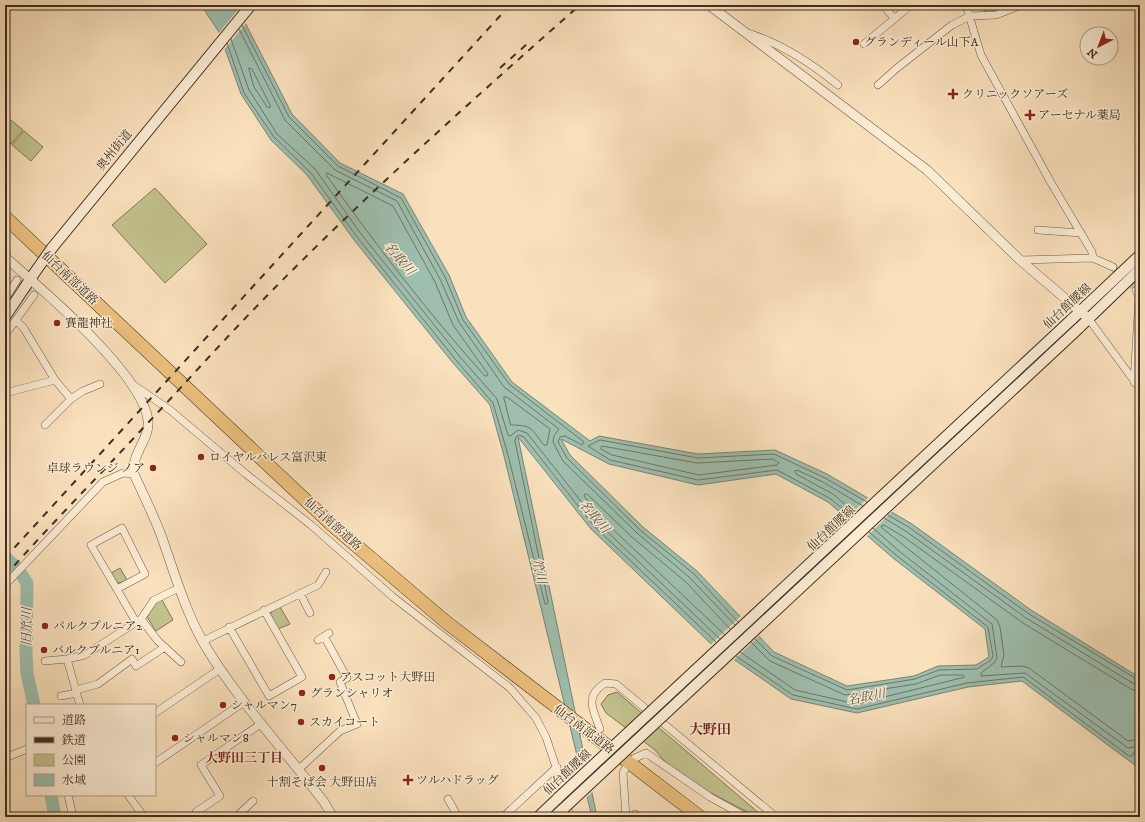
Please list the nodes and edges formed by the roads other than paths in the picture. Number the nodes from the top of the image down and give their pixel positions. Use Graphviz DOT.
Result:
graph roads {
  1 [pos="251,5"];
  2 [pos="709,5"];
  3 [pos="883,5"];
  4 [pos="911,5"];
  5 [pos="966,5"];
  6 [pos="1021,5"];
  7 [pos="1013,7"];
  8 [pos="970,16"];
  9 [pos="894,18"];
  10 [pos="744,31"];
  11 [pos="864,44"];
  12 [pos="838,85"];
  13 [pos="878,85"];
  14 [pos="5,217"];
  15 [pos="1038,230"];
  16 [pos="1081,233"];
  17 [pos="1140,255"];
  18 [pos="5,257"];
  19 [pos="1093,258"];
  20 [pos="1020,260"];
  21 [pos="1113,267"];
  22 [pos="1140,269"];
  23 [pos="32,278"];
  24 [pos="17,280"];
  25 [pos="1136,290"];
  26 [pos="34,295"];
  27 [pos="5,299"];
  28 [pos="1085,314"];
  29 [pos="5,317"];
  30 [pos="16,321"];
  31 [pos="1075,324"];
  32 [pos="5,335"];
  33 [pos="1137,368"];
  34 [pos="55,380"];
  35 [pos="1134,382"];
  36 [pos="100,384"];
  37 [pos="132,384"];
  38 [pos="1140,389"];
  39 [pos="5,392"];
  40 [pos="71,399"];
  41 [pos="45,425"];
  42 [pos="134,474"];
  43 [pos="326,572"];
  44 [pos="8,582"];
  45 [pos="179,588"];
  46 [pos="117,590"];
  47 [pos="300,593"];
  48 [pos="264,610"];
  49 [pos="310,613"];
  50 [pos="139,621"];
  51 [pos="229,627"];
  52 [pos="324,636"];
  53 [pos="203,641"];
  54 [pos="166,648"];
  55 [pos="66,659"];
  56 [pos="45,661"];
  57 [pos="181,662"];
  58 [pos="220,669"];
  59 [pos="76,692"];
  60 [pos="61,696"];
  61 [pos="244,702"];
  62 [pos="80,704"];
  63 [pos="156,712"];
  64 [pos="262,723"];
  65 [pos="598,734"];
  66 [pos="26,749"];
  67 [pos="5,758"];
  68 [pos="633,759"];
  69 [pos="156,762"];
  70 [pos="557,767"];
  71 [pos="300,769"];
  72 [pos="626,769"];
  73 [pos="68,796"];
  74 [pos="129,796"];
  75 [pos="448,799"];
  76 [pos="253,801"];
  77 [pos="684,804"];
  78 [pos="558,813"];
  79 [pos="73,817"];
  80 [pos="144,817"];
  81 [pos="195,817"];
  82 [pos="236,817"];
  83 [pos="333,817"];
  84 [pos="458,817"];
  85 [pos="503,817"];
  86 [pos="538,817"];
  87 [pos="570,817"];
  88 [pos="626,817"];
  89 [pos="700,817"];
  90 [pos="704,817"];
  91 [pos="746,817"];
  92 [pos="776,817"];
  1 -- 23 [label="main road, 奥州街道, bridge"];
  2 -- 10 [label="street"];
  3 -- 9 [label="street"];
  4 -- 9 [label="street"];
  5 -- 8 [label="street"];
  6 -- 7 [label="street"];
  7 -- 8 [label="street"];
  8 -- 13 [label="street"];
  8 -- 16 [label="street"];
  9 -- 11 [label="street"];
  10 -- 12 [label="street"];
  10 -- 20 [label="street"];
  14 -- 65 [label="highway, 仙台南部道路"];
  15 -- 16 [label="street"];
  16 -- 19 [label="street"];
  17 -- 28 [label="main road, 仙台館腰線"];
  18 -- 23 [label="street"];
  19 -- 20 [label="street"];
  19 -- 21 [label="street"];
  20 -- 28 [label="street"];
  22 -- 28 [label="main road, 仙台館腰線"];
  23 -- 29 [label="main road, 奥州街道"];
  23 -- 37 [label="street"];
  24 -- 27 [label="street"];
  25 -- 33 [label="street"];
  26 -- 30 [label="street"];
  28 -- 31 [label="main road, 仙台館腰線"];
  28 -- 35 [label="street"];
  30 -- 32 [label="street"];
  30 -- 34 [label="street"];
  31 -- 78 [label="main road, 仙台館腰線, bridge"];
  31 -- 86 [label="main road, 仙台館腰線, bridge"];
  33 -- 35 [label="street"];
  34 -- 39 [label="street"];
  34 -- 40 [label="street"];
  35 -- 38 [label="street"];
  36 -- 40 [label="street"];
  37 -- 42 [label="street"];
  37 -- 70 [label="street"];
  40 -- 41 [label="street"];
  42 -- 44 [label="street"];
  42 -- 45 [label="street"];
  43 -- 47 [label="street"];
  45 -- 50 [label="street"];
  45 -- 53 [label="street"];
  46 -- 46 [label="street"];
  46 -- 50 [label="street"];
  47 -- 48 [label="street"];
  47 -- 49 [label="street"];
  48 -- 51 [label="street"];
  48 -- 51 [label="street"];
  50 -- 54 [label="street"];
  50 -- 55 [label="street"];
  51 -- 53 [label="street"];
  52 -- 71 [label="street"];
  53 -- 58 [label="street"];
  54 -- 57 [label="street"];
  54 -- 59 [label="street"];
  55 -- 56 [label="street"];
  55 -- 59 [label="street"];
  58 -- 61 [label="street"];
  58 -- 63 [label="street"];
  59 -- 60 [label="street"];
  59 -- 62 [label="street"];
  61 -- 64 [label="street"];
  61 -- 69 [label="street"];
  64 -- 71 [label="street"];
  64 -- 81 [label="street"];
  65 -- 77 [label="highway, 仙台南部道路"];
  65 -- 92 [label="street"];
  66 -- 67 [label="street"];
  68 -- 91 [label="street"];
  70 -- 85 [label="street"];
  70 -- 87 [label="street"];
  71 -- 83 [label="street"];
  72 -- 88 [label="street"];
  73 -- 79 [label="street"];
  74 -- 80 [label="street"];
  75 -- 84 [label="street"];
  76 -- 82 [label="street"];
  77 -- 89 [label="highway, 仙台南部道路"];
  77 -- 90 [label="highway, 仙台南部道路"];
}
